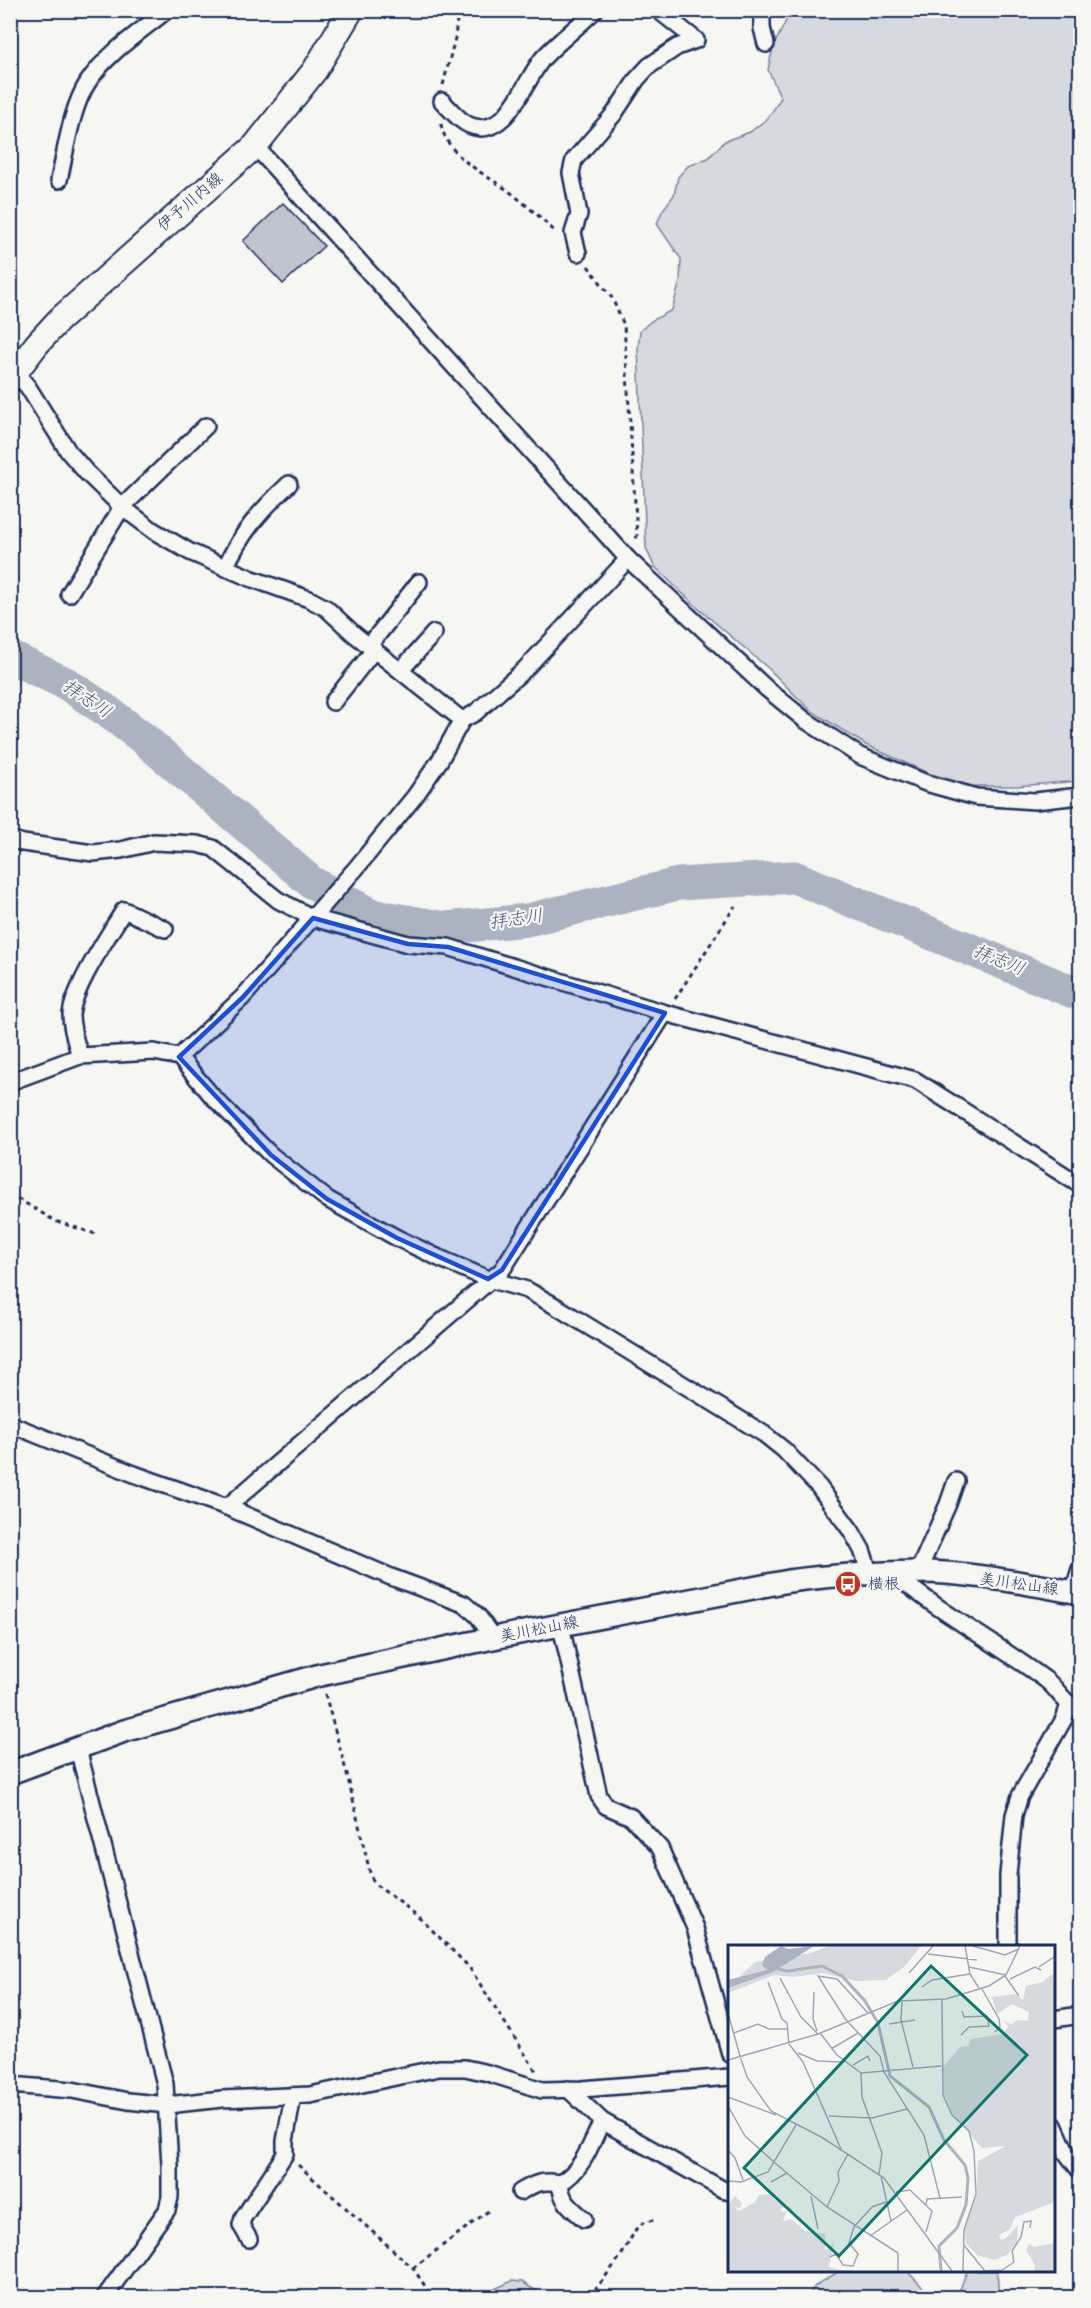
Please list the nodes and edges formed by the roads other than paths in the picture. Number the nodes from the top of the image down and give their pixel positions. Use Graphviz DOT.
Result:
graph roads {
  1 [pos="167,10"];
  2 [pos="351,10"];
  3 [pos="596,10"];
  4 [pos="658,10"];
  5 [pos="762,10"];
  6 [pos="766,44"];
  7 [pos="442,100"];
  8 [pos="255,146"];
  9 [pos="58,180"];
  10 [pos="578,253"];
  11 [pos="13,376"];
  12 [pos="206,426"];
  13 [pos="289,484"];
  14 [pos="122,507"];
  15 [pos="628,559"];
  16 [pos="225,568"];
  17 [pos="419,582"];
  18 [pos="69,594"];
  19 [pos="434,633"];
  20 [pos="371,648"];
  21 [pos="401,670"];
  22 [pos="333,702"];
  23 [pos="462,720"];
  24 [pos="1080,796"];
  25 [pos="10,839"];
  26 [pos="315,915"];
  27 [pos="165,929"];
  28 [pos="665,1013"];
  29 [pos="80,1056"];
  30 [pos="179,1057"];
  31 [pos="11,1082"];
  32 [pos="1080,1185"];
  33 [pos="488,1279"];
  34 [pos="10,1424"];
  35 [pos="956,1480"];
  36 [pos="227,1507"];
  37 [pos="1080,1569"];
  38 [pos="918,1572"];
  39 [pos="870,1574"];
  40 [pos="894,1574"];
  41 [pos="1077,1592"];
  42 [pos="561,1626"];
  43 [pos="493,1638"];
  44 [pos="1075,1707"];
  45 [pos="78,1749"];
  46 [pos="10,1773"];
  47 [pos="1008,1945"];
  48 [pos="1080,2015"];
  49 [pos="1055,2019"];
  50 [pos="728,2050"];
  51 [pos="728,2077"];
  52 [pos="10,2085"];
  53 [pos="568,2089"];
  54 [pos="293,2096"];
  55 [pos="167,2105"];
  56 [pos="602,2121"];
  57 [pos="1055,2129"];
  58 [pos="1080,2171"];
  59 [pos="560,2183"];
  60 [pos="728,2191"];
  61 [pos="520,2192"];
  62 [pos="584,2219"];
  63 [pos="249,2239"];
  64 [pos="104,2298"];
  1 -- 9 [label="street"];
  2 -- 8 [label="main road, 伊予川内線"];
  3 -- 7 [label="street"];
  4 -- 10 [label="street"];
  5 -- 6 [label="street"];
  8 -- 11 [label="main road, 伊予川内線"];
  8 -- 15 [label="street"];
  11 -- 14 [label="street"];
  12 -- 14 [label="street"];
  13 -- 16 [label="street"];
  14 -- 16 [label="street"];
  14 -- 18 [label="street"];
  15 -- 23 [label="street"];
  15 -- 24 [label="street"];
  16 -- 20 [label="street"];
  17 -- 20 [label="street"];
  19 -- 21 [label="street"];
  20 -- 21 [label="street"];
  20 -- 22 [label="street"];
  21 -- 23 [label="street"];
  23 -- 26 [label="street"];
  25 -- 26 [label="street"];
  26 -- 28 [label="street"];
  26 -- 30 [label="street"];
  27 -- 29 [label="street"];
  28 -- 32 [label="street"];
  28 -- 33 [label="street"];
  29 -- 30 [label="street"];
  29 -- 31 [label="street"];
  30 -- 33 [label="street"];
  33 -- 36 [label="street"];
  33 -- 39 [label="street"];
  34 -- 36 [label="street"];
  35 -- 38 [label="street"];
  36 -- 43 [label="street"];
  37 -- 41 [label="street"];
  38 -- 40 [label="main road, 美川松山線"];
  38 -- 41 [label="main road, 美川松山線"];
  39 -- 40 [label="main road, 美川松山線"];
  39 -- 42 [label="main road, 美川松山線"];
  40 -- 44 [label="street"];
  42 -- 43 [label="main road, 美川松山線"];
  42 -- 50 [label="street"];
  43 -- 45 [label="main road, 美川松山線"];
  44 -- 47 [label="street"];
  45 -- 46 [label="main road, 美川松山線"];
  45 -- 55 [label="street"];
  48 -- 49 [label="street"];
  51 -- 53 [label="street"];
  52 -- 55 [label="street"];
  53 -- 54 [label="street"];
  53 -- 56 [label="street"];
  54 -- 55 [label="street"];
  54 -- 63 [label="street"];
  55 -- 64 [label="street"];
  56 -- 59 [label="street"];
  56 -- 60 [label="street"];
  57 -- 58 [label="street"];
  59 -- 61 [label="street"];
  59 -- 62 [label="street"];
}
